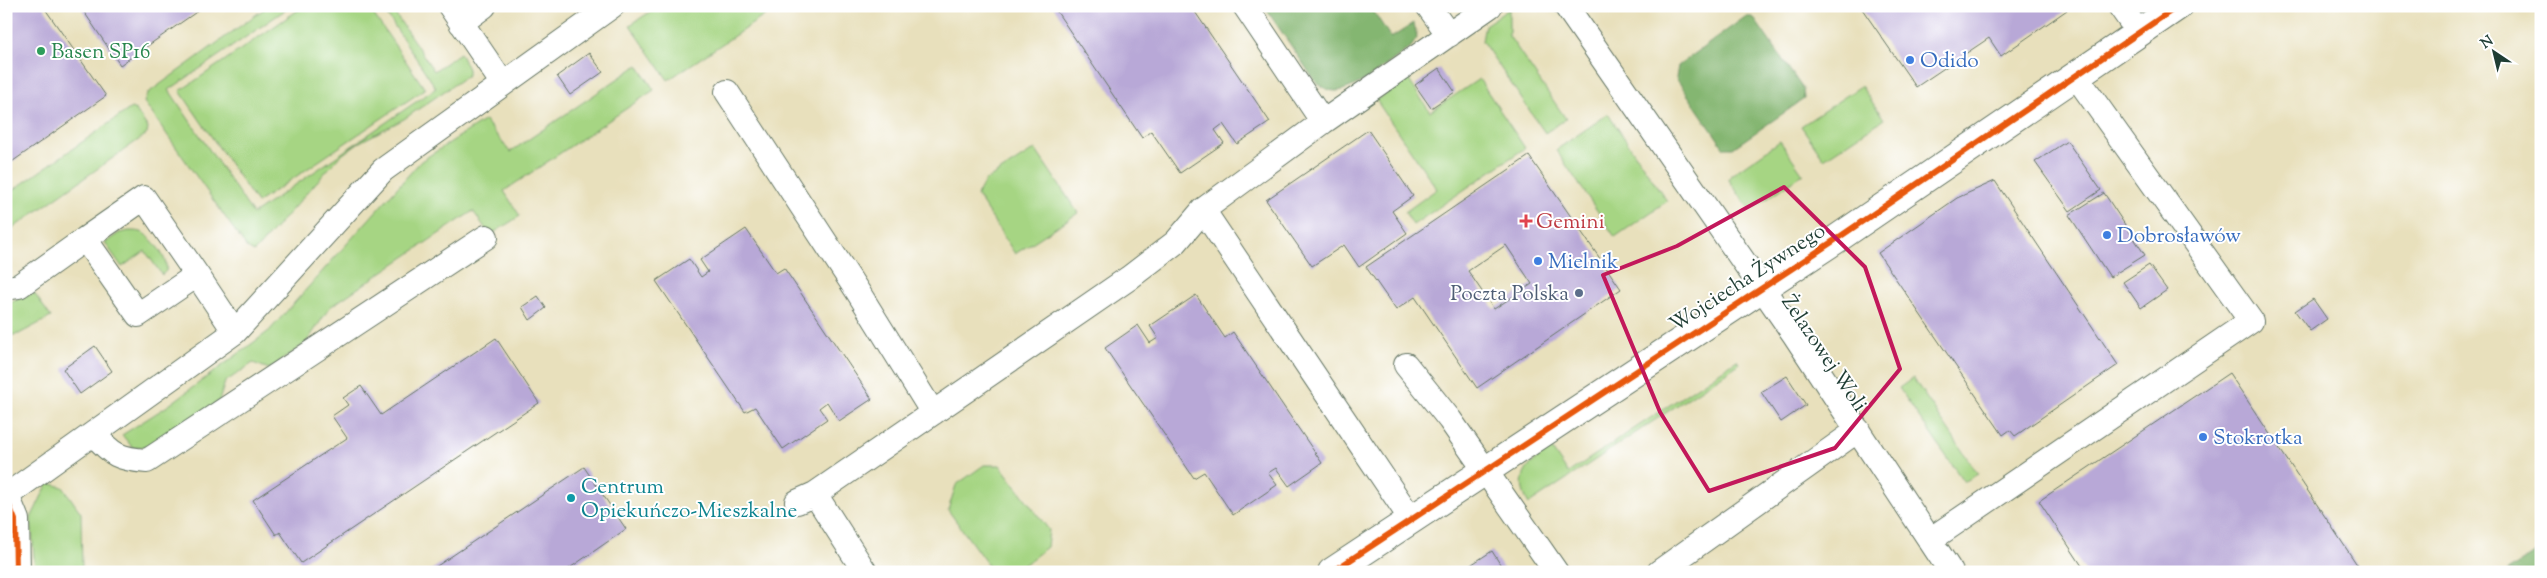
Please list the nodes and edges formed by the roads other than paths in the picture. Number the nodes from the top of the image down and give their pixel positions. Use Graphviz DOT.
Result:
graph roads {
  1 [pos="484,6"];
  2 [pos="612,6"];
  3 [pos="1245,6"];
  4 [pos="1428,6"];
  5 [pos="1490,6"];
  6 [pos="1566,6"];
  7 [pos="2120,6"];
  8 [pos="2178,6"];
  9 [pos="455,14"];
  10 [pos="2139,33"];
  11 [pos="1449,35"];
  12 [pos="2076,76"];
  13 [pos="503,84"];
  14 [pos="727,92"];
  15 [pos="1323,122"];
  16 [pos="1203,210"];
  17 [pos="486,237"];
  18 [pos="85,240"];
  19 [pos="196,275"];
  20 [pos="6,288"];
  21 [pos="1762,288"];
  22 [pos="236,332"];
  23 [pos="1406,365"];
  24 [pos="934,413"];
  25 [pos="1858,430"];
  26 [pos="94,434"];
  27 [pos="1484,470"];
  28 [pos="6,497"];
  29 [pos="1411,519"];
  30 [pos="1930,540"];
  31 [pos="16,572"];
  32 [pos="865,572"];
  33 [pos="1332,572"];
  34 [pos="1556,572"];
  35 [pos="1659,572"];
  36 [pos="1951,572"];
  1 -- 9 [label="lane"];
  2 -- 13 [label="lane"];
  3 -- 15 [label="lane"];
  4 -- 11 [label="lane"];
  5 -- 11 [label="lane"];
  6 -- 21 [label="lane, Żelazowej Woli"];
  7 -- 10 [label="lane"];
  8 -- 10 [label="street, Wojciecha Żywnego"];
  9 -- 13 [label="lane"];
  10 -- 12 [label="street, Wojciecha Żywnego"];
  11 -- 15 [label="lane"];
  12 -- 21 [label="street, Wojciecha Żywnego"];
  12 -- 30 [label="lane"];
  13 -- 22 [label="lane"];
  14 -- 24 [label="lane"];
  15 -- 16 [label="lane"];
  16 -- 24 [label="lane"];
  16 -- 29 [label="lane"];
  17 -- 26 [label="lane"];
  18 -- 19 [label="lane"];
  18 -- 19 [label="lane"];
  18 -- 20 [label="lane"];
  19 -- 22 [label="lane"];
  21 -- 25 [label="lane, Żelazowej Woli"];
  21 -- 27 [label="street, Wojciecha Żywnego"];
  22 -- 26 [label="lane"];
  23 -- 27 [label="lane"];
  24 -- 32 [label="lane"];
  25 -- 30 [label="lane, Żelazowej Woli"];
  25 -- 35 [label="lane"];
  26 -- 28 [label="lane"];
  27 -- 29 [label="street, Wojciecha Żywnego"];
  27 -- 34 [label="lane"];
  28 -- 31 [label="street"];
  29 -- 33 [label="street, Wojciecha Żywnego"];
  30 -- 36 [label="lane, Żelazowej Woli"];
}
